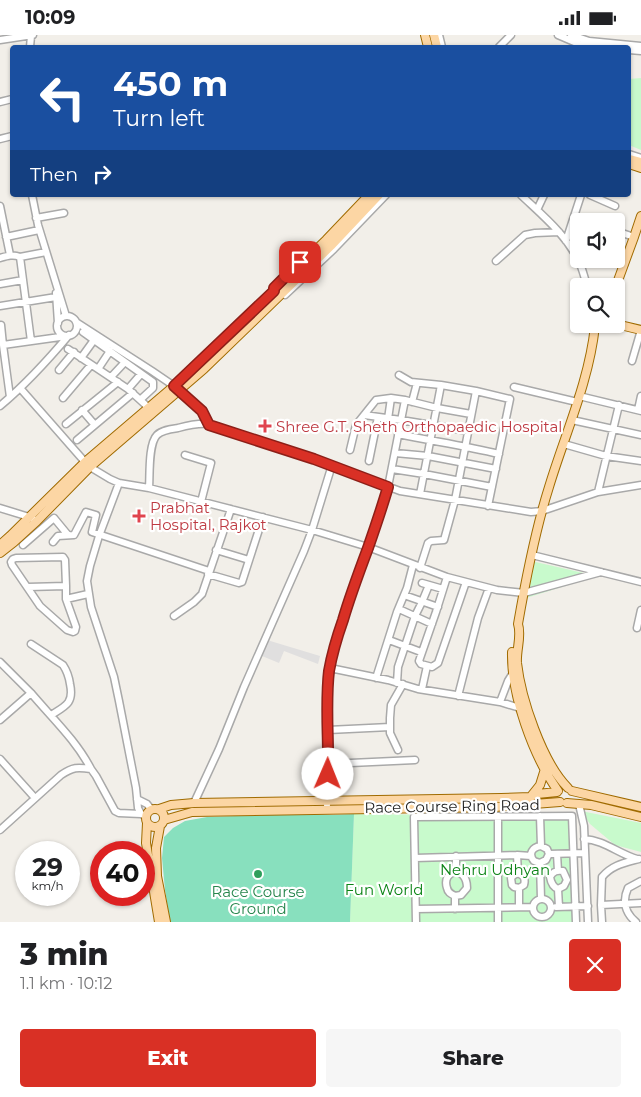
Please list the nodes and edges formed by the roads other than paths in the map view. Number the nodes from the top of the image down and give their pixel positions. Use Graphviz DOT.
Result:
graph roads {
  1 [pos="32,35"];
  2 [pos="510,35"];
  3 [pos="558,35"];
  4 [pos="571,35"];
  5 [pos="0,40"];
  6 [pos="501,45"];
  7 [pos="588,45"];
  8 [pos="596,45"];
  9 [pos="32,197"];
  10 [pos="366,197"];
  11 [pos="377,197"];
  12 [pos="384,197"];
  13 [pos="523,197"];
  14 [pos="543,197"];
  15 [pos="580,197"];
  16 [pos="595,197"];
  17 [pos="0,206"];
  18 [pos="615,206"];
  19 [pos="537,210"];
  20 [pos="64,213"];
  21 [pos="575,213"];
  22 [pos="641,216"];
  23 [pos="36,218"];
  24 [pos="570,229"];
  25 [pos="39,230"];
  26 [pos="559,233"];
  27 [pos="625,234"];
  28 [pos="6,237"];
  29 [pos="634,237"];
  30 [pos="566,241"];
  31 [pos="570,245"];
  32 [pos="46,252"];
  33 [pos="10,255"];
  34 [pos="20,257"];
  35 [pos="0,258"];
  36 [pos="496,261"];
  37 [pos="625,262"];
  38 [pos="23,280"];
  39 [pos="55,282"];
  40 [pos="0,284"];
  41 [pos="277,293"];
  42 [pos="56,297"];
  43 [pos="26,302"];
  44 [pos="0,307"];
  45 [pos="66,316"];
  46 [pos="76,322"];
  47 [pos="58,324"];
  48 [pos="1,325"];
  49 [pos="625,326"];
  50 [pos="641,330"];
  51 [pos="83,332"];
  52 [pos="596,333"];
  53 [pos="60,335"];
  54 [pos="69,335"];
  55 [pos="94,340"];
  56 [pos="31,341"];
  57 [pos="3,345"];
  58 [pos="58,349"];
  59 [pos="110,351"];
  60 [pos="81,358"];
  61 [pos="632,361"];
  62 [pos="125,362"];
  63 [pos="91,365"];
  64 [pos="98,369"];
  65 [pos="59,370"];
  66 [pos="141,374"];
  67 [pos="399,375"];
  68 [pos="111,377"];
  69 [pos="118,382"];
  70 [pos="417,383"];
  71 [pos="441,385"];
  72 [pos="514,387"];
  73 [pos="20,388"];
  74 [pos="176,388"];
  75 [pos="131,391"];
  76 [pos="476,391"];
  77 [pos="641,396"];
  78 [pos="10,397"];
  79 [pos="63,398"];
  80 [pos="391,398"];
  81 [pos="140,399"];
  82 [pos="578,399"];
  83 [pos="405,400"];
  84 [pos="412,402"];
  85 [pos="619,405"];
  86 [pos="0,406"];
  87 [pos="149,408"];
  88 [pos="437,408"];
  89 [pos="82,410"];
  90 [pos="640,410"];
  91 [pos="472,414"];
  92 [pos="364,415"];
  93 [pos="378,417"];
  94 [pos="388,419"];
  95 [pos="401,420"];
  96 [pos="572,420"];
  97 [pos="66,424"];
  98 [pos="94,424"];
  99 [pos="209,425"];
  100 [pos="434,425"];
  101 [pos="613,429"];
  102 [pos="468,431"];
  103 [pos="398,434"];
  104 [pos="641,435"];
  105 [pos="77,439"];
  106 [pos="431,441"];
  107 [pos="564,444"];
  108 [pos="465,446"];
  109 [pos="350,450"];
  110 [pos="395,453"];
  111 [pos="499,453"];
  112 [pos="185,455"];
  113 [pos="428,456"];
  114 [pos="606,456"];
  115 [pos="369,461"];
  116 [pos="641,461"];
  117 [pos="462,463"];
  118 [pos="88,465"];
  119 [pos="332,465"];
  120 [pos="392,469"];
  121 [pos="496,469"];
  122 [pos="424,474"];
  123 [pos="459,480"];
  124 [pos="119,483"];
  125 [pos="641,485"];
  126 [pos="388,487"];
  127 [pos="492,487"];
  128 [pos="149,488"];
  129 [pos="598,492"];
  130 [pos="420,494"];
  131 [pos="455,500"];
  132 [pos="201,502"];
  133 [pos="488,506"];
  134 [pos="0,508"];
  135 [pos="232,509"];
  136 [pos="542,511"];
  137 [pos="263,517"];
  138 [pos="33,519"];
  139 [pos="312,530"];
  140 [pos="68,535"];
  141 [pos="99,536"];
  142 [pos="53,542"];
  143 [pos="0,545"];
  144 [pos="23,545"];
  145 [pos="368,547"];
  146 [pos="216,550"];
  147 [pos="0,553"];
  148 [pos="532,555"];
  149 [pos="249,560"];
  150 [pos="413,565"];
  151 [pos="420,567"];
  152 [pos="601,572"];
  153 [pos="209,573"];
  154 [pos="448,577"];
  155 [pos="466,582"];
  156 [pos="641,582"];
  157 [pos="66,586"];
  158 [pos="28,587"];
  159 [pos="489,588"];
  160 [pos="443,589"];
  161 [pos="524,593"];
  162 [pos="88,594"];
  163 [pos="404,595"];
  164 [pos="66,599"];
  165 [pos="422,602"];
  166 [pos="438,607"];
  167 [pos="399,609"];
  168 [pos="641,610"];
  169 [pos="174,616"];
  170 [pos="415,616"];
  171 [pos="432,624"];
  172 [pos="518,624"];
  173 [pos="637,628"];
  174 [pos="389,640"];
  175 [pos="31,644"];
  176 [pos="405,646"];
  177 [pos="421,652"];
  178 [pos="0,662"];
  179 [pos="427,666"];
  180 [pos="330,668"];
  181 [pos="513,673"];
  182 [pos="376,678"];
  183 [pos="400,684"];
  184 [pos="422,689"];
  185 [pos="31,693"];
  186 [pos="458,696"];
  187 [pos="500,702"];
  188 [pos="523,707"];
  189 [pos="51,715"];
  190 [pos="0,720"];
  191 [pos="390,727"];
  192 [pos="328,730"];
  193 [pos="398,750"];
  194 [pos="0,759"];
  195 [pos="415,760"];
  196 [pos="328,764"];
  197 [pos="91,769"];
  198 [pos="544,769"];
  199 [pos="570,789"];
  200 [pos="558,791"];
  201 [pos="35,797"];
  202 [pos="530,797"];
  203 [pos="137,799"];
  204 [pos="194,803"];
  205 [pos="564,803"];
  206 [pos="327,804"];
  207 [pos="579,804"];
  208 [pos="641,807"];
  209 [pos="149,814"];
  210 [pos="540,816"];
  211 [pos="498,817"];
  212 [pos="641,817"];
  213 [pos="162,823"];
  214 [pos="0,830"];
  215 [pos="584,839"];
  216 [pos="541,845"];
  217 [pos="585,853"];
  218 [pos="548,854"];
  219 [pos="557,854"];
  220 [pos="498,855"];
  221 [pos="517,855"];
  222 [pos="531,856"];
  223 [pos="415,857"];
  224 [pos="456,857"];
  225 [pos="640,859"];
  226 [pos="540,863"];
  227 [pos="558,871"];
  228 [pos="456,872"];
  229 [pos="518,873"];
  230 [pos="641,881"];
  231 [pos="519,888"];
  232 [pos="558,889"];
  233 [pos="455,895"];
  234 [pos="541,899"];
  235 [pos="641,903"];
  236 [pos="625,904"];
  237 [pos="601,905"];
  238 [pos="576,906"];
  239 [pos="588,906"];
  240 [pos="519,907"];
  241 [pos="532,907"];
  242 [pos="551,907"];
  243 [pos="559,907"];
  244 [pos="499,908"];
  245 [pos="416,909"];
  246 [pos="455,909"];
  247 [pos="542,920"];
  248 [pos="159,922"];
  249 [pos="166,922"];
  250 [pos="416,922"];
  251 [pos="498,922"];
  252 [pos="576,922"];
  253 [pos="588,922"];
  254 [pos="602,922"];
  255 [pos="636,922"];
  1 -- 5 [label="street"];
  2 -- 6 [label="street"];
  3 -- 7 [label="street"];
  4 -- 8 [label="street"];
  9 -- 23 [label="street"];
  10 -- 41 [label="main road"];
  11 -- 41 [label="main road"];
  12 -- 41 [label="street"];
  13 -- 19 [label="street"];
  14 -- 19 [label="street"];
  15 -- 21 [label="street"];
  16 -- 18 [label="street"];
  17 -- 28 [label="street"];
  19 -- 26 [label="street"];
  20 -- 23 [label="street"];
  22 -- 29 [label="main road"];
  23 -- 25 [label="street"];
  24 -- 30 [label="street"];
  25 -- 28 [label="street"];
  25 -- 32 [label="street"];
  26 -- 30 [label="street"];
  26 -- 36 [label="street"];
  27 -- 29 [label="street"];
  28 -- 33 [label="street"];
  29 -- 37 [label="main road"];
  30 -- 31 [label="street"];
  32 -- 34 [label="street"];
  32 -- 39 [label="street"];
  33 -- 34 [label="street"];
  33 -- 35 [label="street"];
  34 -- 38 [label="street"];
  38 -- 40 [label="street"];
  38 -- 43 [label="street"];
  39 -- 42 [label="street"];
  39 -- 45 [label="street"];
  41 -- 74 [label="main road"];
  42 -- 43 [label="street"];
  42 -- 47 [label="street"];
  43 -- 44 [label="street"];
  43 -- 56 [label="street"];
  45 -- 46 [label="street"];
  45 -- 47 [label="street"];
  46 -- 54 [label="street"];
  46 -- 74 [label="street"];
  47 -- 53 [label="street"];
  48 -- 57 [label="street"];
  49 -- 50 [label="main road"];
  50 -- 61 [label="street"];
  51 -- 55 [label="street"];
  52 -- 82 [label="main road"];
  53 -- 54 [label="street"];
  53 -- 56 [label="street"];
  53 -- 58 [label="street"];
  54 -- 58 [label="street"];
  55 -- 59 [label="street"];
  55 -- 60 [label="street"];
  56 -- 57 [label="street"];
  57 -- 78 [label="street"];
  58 -- 73 [label="street"];
  59 -- 62 [label="street"];
  59 -- 64 [label="street"];
  60 -- 63 [label="street"];
  60 -- 65 [label="street"];
  62 -- 66 [label="street"];
  62 -- 68 [label="street"];
  63 -- 64 [label="street"];
  63 -- 79 [label="street"];
  64 -- 68 [label="street"];
  66 -- 75 [label="street"];
  66 -- 81 [label="street"];
  67 -- 70 [label="street"];
  68 -- 69 [label="street"];
  69 -- 75 [label="street"];
  69 -- 89 [label="street"];
  70 -- 71 [label="street"];
  70 -- 84 [label="street"];
  71 -- 76 [label="street"];
  71 -- 88 [label="street"];
  72 -- 82 [label="street"];
  73 -- 78 [label="street"];
  73 -- 118 [label="street"];
  74 -- 87 [label="main road"];
  74 -- 99 [label="street"];
  74 -- 118 [label="main road"];
  75 -- 81 [label="street"];
  75 -- 98 [label="street"];
  76 -- 91 [label="street"];
  76 -- 111 [label="street"];
  77 -- 90 [label="street"];
  78 -- 86 [label="street"];
  80 -- 83 [label="street"];
  80 -- 92 [label="street"];
  80 -- 94 [label="street"];
  81 -- 87 [label="street"];
  82 -- 85 [label="street"];
  82 -- 96 [label="main road"];
  83 -- 84 [label="street"];
  83 -- 95 [label="street"];
  84 -- 88 [label="street"];
  85 -- 90 [label="street"];
  85 -- 101 [label="street"];
  87 -- 118 [label="main road"];
  88 -- 91 [label="street"];
  88 -- 100 [label="street"];
  89 -- 97 [label="street"];
  89 -- 98 [label="street"];
  91 -- 102 [label="street"];
  92 -- 93 [label="street"];
  92 -- 109 [label="street"];
  93 -- 94 [label="street"];
  93 -- 115 [label="street"];
  94 -- 95 [label="street"];
  95 -- 100 [label="street"];
  95 -- 103 [label="street"];
  96 -- 101 [label="street"];
  96 -- 107 [label="main road"];
  98 -- 105 [label="street"];
  99 -- 119 [label="street"];
  99 -- 128 [label="street"];
  100 -- 102 [label="street"];
  100 -- 106 [label="street"];
  101 -- 104 [label="street"];
  101 -- 114 [label="street"];
  102 -- 108 [label="street"];
  103 -- 106 [label="street"];
  103 -- 110 [label="street"];
  106 -- 108 [label="street"];
  106 -- 113 [label="street"];
  107 -- 114 [label="street"];
  107 -- 136 [label="main road"];
  108 -- 111 [label="street"];
  108 -- 117 [label="street"];
  110 -- 113 [label="street"];
  110 -- 120 [label="street"];
  111 -- 121 [label="street"];
  112 -- 132 [label="street"];
  113 -- 117 [label="street"];
  113 -- 122 [label="street"];
  114 -- 116 [label="street"];
  114 -- 129 [label="street"];
  117 -- 121 [label="street"];
  117 -- 123 [label="street"];
  118 -- 124 [label="street"];
  118 -- 138 [label="main road"];
  119 -- 126 [label="street"];
  119 -- 139 [label="street"];
  120 -- 122 [label="street"];
  120 -- 126 [label="street"];
  121 -- 127 [label="street"];
  122 -- 123 [label="street"];
  122 -- 130 [label="street"];
  123 -- 127 [label="street"];
  123 -- 131 [label="street"];
  124 -- 128 [label="street"];
  124 -- 141 [label="street"];
  125 -- 129 [label="street"];
  126 -- 130 [label="street"];
  126 -- 145 [label="street"];
  127 -- 133 [label="street"];
  128 -- 132 [label="street"];
  129 -- 136 [label="street"];
  130 -- 131 [label="street"];
  131 -- 133 [label="street"];
  131 -- 151 [label="street"];
  132 -- 135 [label="street"];
  133 -- 136 [label="street"];
  134 -- 138 [label="street"];
  135 -- 137 [label="street"];
  135 -- 146 [label="street"];
  136 -- 148 [label="main road"];
  137 -- 139 [label="street"];
  137 -- 149 [label="street"];
  138 -- 143 [label="main road"];
  138 -- 147 [label="main road"];
  139 -- 145 [label="street"];
  139 -- 204 [label="street"];
  140 -- 141 [label="street"];
  140 -- 142 [label="street"];
  140 -- 144 [label="street"];
  141 -- 153 [label="street"];
  141 -- 162 [label="street"];
  145 -- 150 [label="street"];
  145 -- 180 [label="street"];
  146 -- 149 [label="street"];
  146 -- 153 [label="street"];
  148 -- 152 [label="street"];
  148 -- 161 [label="main road"];
  149 -- 153 [label="street"];
  150 -- 151 [label="street"];
  150 -- 163 [label="street"];
  151 -- 154 [label="street"];
  152 -- 156 [label="street"];
  152 -- 161 [label="street"];
  153 -- 169 [label="street"];
  154 -- 155 [label="street"];
  154 -- 160 [label="street"];
  155 -- 159 [label="street"];
  155 -- 179 [label="street"];
  157 -- 158 [label="street"];
  157 -- 158 [label="street"];
  157 -- 164 [label="street"];
  158 -- 164 [label="street"];
  159 -- 161 [label="street"];
  159 -- 186 [label="street"];
  160 -- 165 [label="street"];
  160 -- 166 [label="street"];
  161 -- 172 [label="main road"];
  162 -- 164 [label="street"];
  162 -- 203 [label="street"];
  163 -- 165 [label="street"];
  163 -- 167 [label="street"];
  165 -- 166 [label="street"];
  165 -- 170 [label="street"];
  166 -- 171 [label="street"];
  167 -- 170 [label="street"];
  167 -- 174 [label="street"];
  168 -- 173 [label="street"];
  170 -- 171 [label="street"];
  170 -- 176 [label="street"];
  171 -- 177 [label="street"];
  172 -- 181 [label="main road"];
  172 -- 188 [label="main road"];
  174 -- 176 [label="street"];
  174 -- 182 [label="street"];
  175 -- 189 [label="street"];
  176 -- 177 [label="street"];
  176 -- 183 [label="street"];
  177 -- 179 [label="street"];
  178 -- 185 [label="street"];
  179 -- 184 [label="street"];
  180 -- 182 [label="street"];
  180 -- 192 [label="street"];
  181 -- 187 [label="street"];
  181 -- 188 [label="main road"];
  182 -- 183 [label="street"];
  183 -- 184 [label="street"];
  183 -- 191 [label="street"];
  184 -- 186 [label="street"];
  185 -- 189 [label="street"];
  185 -- 190 [label="street"];
  186 -- 187 [label="street"];
  187 -- 188 [label="street"];
  188 -- 198 [label="main road"];
  188 -- 199 [label="main road"];
  189 -- 197 [label="street"];
  191 -- 192 [label="street"];
  191 -- 193 [label="street"];
  192 -- 196 [label="street"];
  194 -- 201 [label="street"];
  195 -- 196 [label="street"];
  196 -- 206 [label="street"];
  197 -- 201 [label="street"];
  197 -- 209 [label="street"];
  198 -- 200 [label="main road"];
  198 -- 202 [label="main road"];
  199 -- 200 [label="main road"];
  199 -- 205 [label="main road"];
  199 -- 208 [label="main road"];
  200 -- 202 [label="main road, Race Course Ring Road"];
  200 -- 205 [label="main road"];
  201 -- 214 [label="street"];
  202 -- 206 [label="main road, Race Course Ring Road"];
  203 -- 209 [label="street"];
  203 -- 209 [label="street"];
  204 -- 206 [label="main road, Race Course Ring Road"];
  204 -- 209 [label="main road, Race Course Ring Road"];
  205 -- 206 [label="main road, Race Course Ring Road"];
  205 -- 207 [label="main road, Race Course Ring Road"];
  206 -- 213 [label="main road, Race Course Ring Road"];
  207 -- 212 [label="main road, Race Course Ring Road"];
  207 -- 215 [label="street"];
  209 -- 213 [label="main road"];
  209 -- 213 [label="main road"];
  209 -- 248 [label="main road"];
  210 -- 211 [label="street"];
  210 -- 216 [label="street"];
  210 -- 238 [label="street"];
  211 -- 220 [label="street"];
  211 -- 223 [label="street"];
  213 -- 249 [label="main road"];
  215 -- 217 [label="street"];
  215 -- 225 [label="street"];
  216 -- 218 [label="street"];
  216 -- 222 [label="street"];
  217 -- 219 [label="street"];
  217 -- 239 [label="street"];
  218 -- 219 [label="street"];
  218 -- 226 [label="street"];
  219 -- 227 [label="street"];
  220 -- 221 [label="street"];
  220 -- 224 [label="street"];
  220 -- 244 [label="street"];
  221 -- 222 [label="street"];
  221 -- 229 [label="street"];
  222 -- 226 [label="street"];
  223 -- 224 [label="street"];
  223 -- 245 [label="street"];
  224 -- 228 [label="street"];
  225 -- 237 [label="street"];
  226 -- 234 [label="street"];
  227 -- 232 [label="street"];
  227 -- 232 [label="street"];
  228 -- 233 [label="street"];
  228 -- 233 [label="street"];
  229 -- 231 [label="street"];
  229 -- 231 [label="street"];
  230 -- 236 [label="street"];
  231 -- 240 [label="street"];
  232 -- 243 [label="street"];
  233 -- 246 [label="street"];
  234 -- 241 [label="street"];
  234 -- 242 [label="street"];
  235 -- 236 [label="street"];
  236 -- 237 [label="street"];
  236 -- 255 [label="street"];
  237 -- 254 [label="street"];
  238 -- 239 [label="street"];
  238 -- 243 [label="street"];
  238 -- 252 [label="street"];
  239 -- 253 [label="street"];
  240 -- 241 [label="street"];
  240 -- 244 [label="street"];
  241 -- 247 [label="street"];
  242 -- 243 [label="street"];
  242 -- 247 [label="street"];
  244 -- 246 [label="street"];
  244 -- 251 [label="street"];
  245 -- 246 [label="street"];
  245 -- 250 [label="street"];
}
